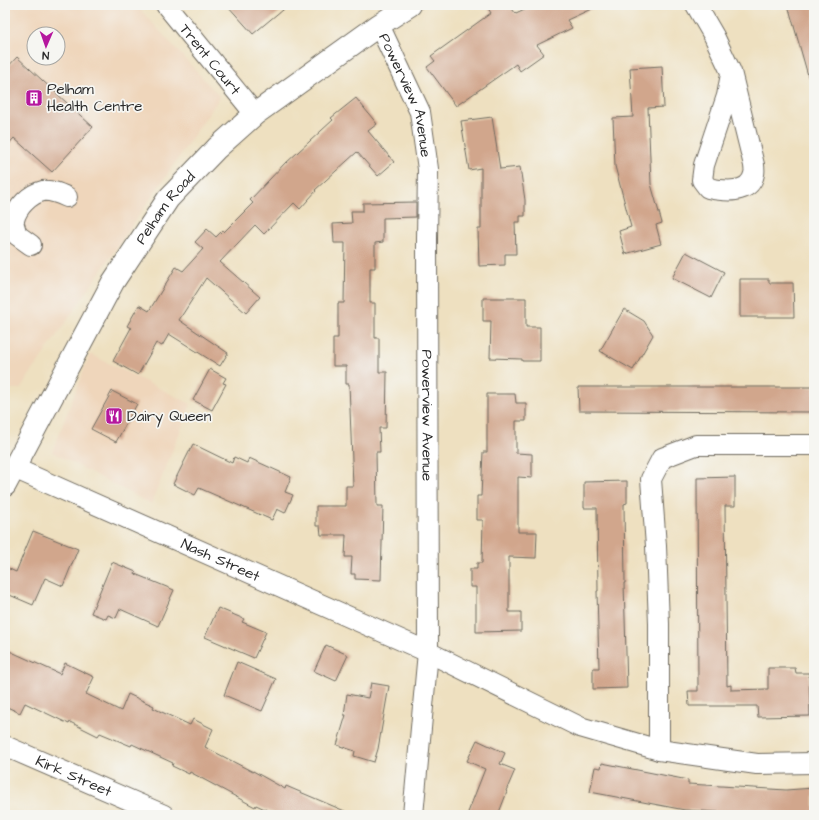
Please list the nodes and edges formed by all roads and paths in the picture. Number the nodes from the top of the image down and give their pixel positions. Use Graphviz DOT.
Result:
graph roads {
  1 [pos="166,5"];
  2 [pos="410,5"];
  3 [pos="696,5"];
  4 [pos="379,25"];
  5 [pos="731,74"];
  6 [pos="255,114"];
  7 [pos="67,197"];
  8 [pos="31,245"];
  9 [pos="814,445"];
  10 [pos="8,473"];
  11 [pos="428,652"];
  12 [pos="5,746"];
  13 [pos="659,750"];
  14 [pos="814,763"];
  15 [pos="164,815"];
  16 [pos="413,815"];
  1 -- 6 [label="street, Trent Court"];
  2 -- 4 [label="main road, Pelham Road"];
  3 -- 5 [label="street"];
  4 -- 6 [label="main road, Pelham Road"];
  4 -- 11 [label="street, Powerview Avenue"];
  5 -- 5 [label="street"];
  6 -- 10 [label="main road, Pelham Road"];
  7 -- 8 [label="street"];
  9 -- 13 [label="street"];
  10 -- 11 [label="street, Nash Street"];
  11 -- 13 [label="street, Nash Street"];
  11 -- 16 [label="street, Powerview Avenue"];
  12 -- 15 [label="street, Kirk Street"];
  13 -- 14 [label="street, Nash Street"];
}
